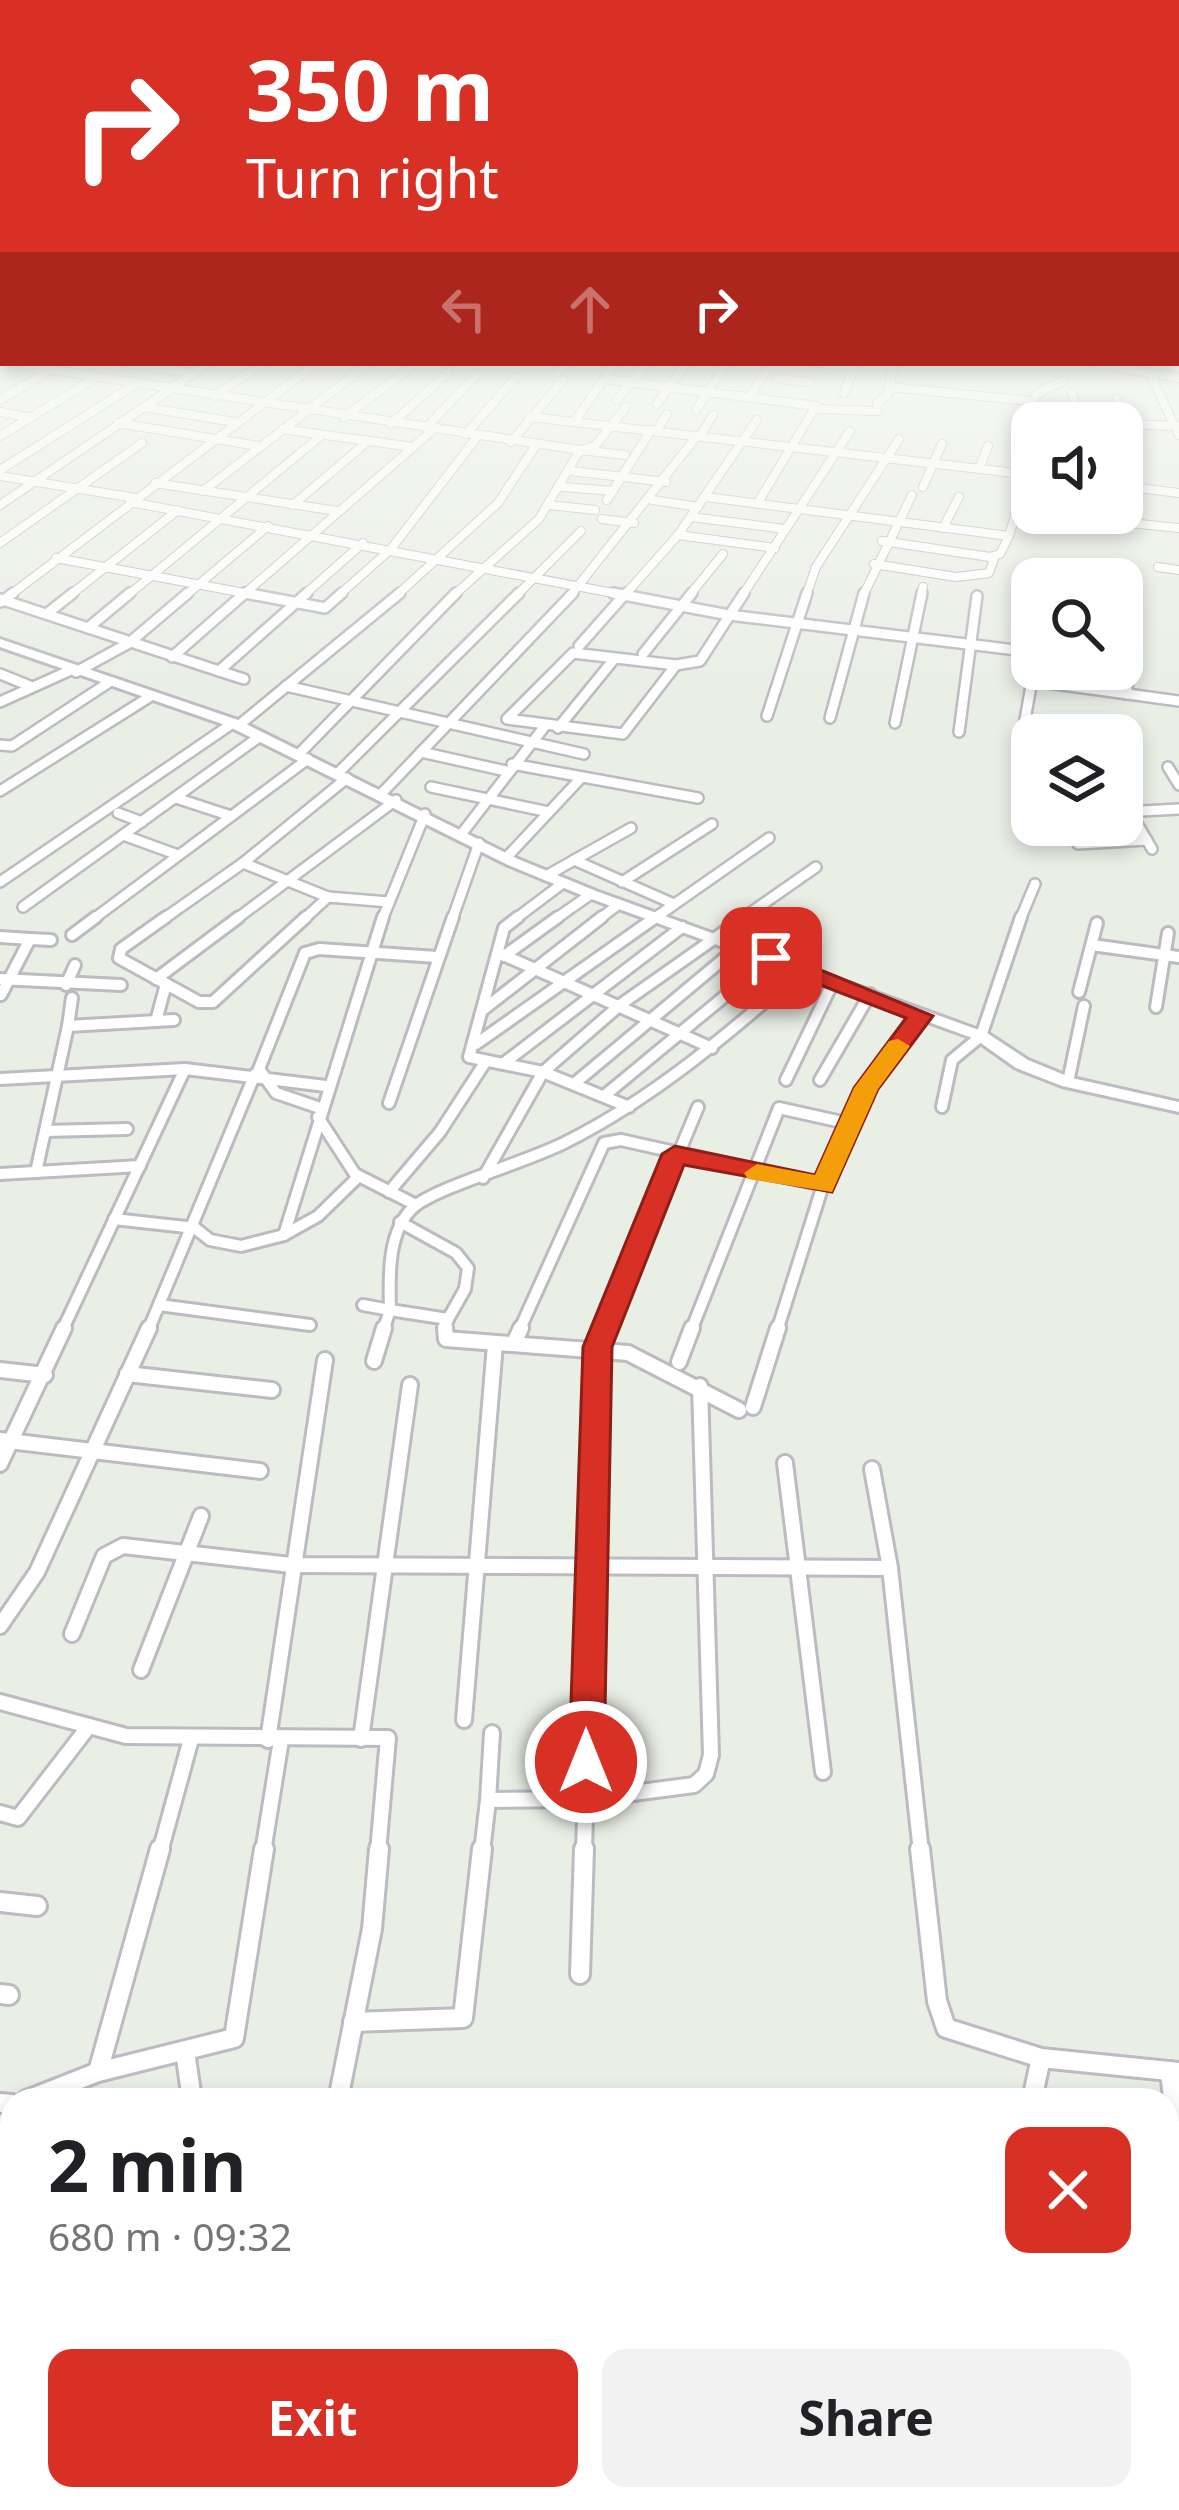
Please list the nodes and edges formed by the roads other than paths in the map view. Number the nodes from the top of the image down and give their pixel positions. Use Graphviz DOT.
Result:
graph roads {
  1 [pos="26,456"];
  2 [pos="71,456"];
  3 [pos="124,456"];
  4 [pos="190,456"];
  5 [pos="245,456"];
  6 [pos="296,456"];
  7 [pos="350,456"];
  8 [pos="402,456"];
  9 [pos="462,456"];
  10 [pos="529,456"];
  11 [pos="577,456"];
  12 [pos="635,456"];
  13 [pos="684,456"];
  14 [pos="736,456"];
  15 [pos="787,456"];
  16 [pos="836,456"];
  17 [pos="871,456"];
  18 [pos="937,456"];
  19 [pos="984,456"];
  20 [pos="886,458"];
  21 [pos="934,464"];
  22 [pos="979,469"];
  23 [pos="571,471"];
  24 [pos="0,473"];
  25 [pos="1011,473"];
  26 [pos="622,475"];
  27 [pos="35,482"];
  28 [pos="666,482"];
  29 [pos="155,483"];
  30 [pos="563,487"];
  31 [pos="923,487"];
  32 [pos="1143,487"];
  33 [pos="78,489"];
  34 [pos="203,490"];
  35 [pos="613,491"];
  36 [pos="1179,493"];
  37 [pos="912,495"];
  38 [pos="246,497"];
  39 [pos="706,497"];
  40 [pos="958,497"];
  41 [pos="133,500"];
  42 [pos="607,500"];
  43 [pos="653,500"];
  44 [pos="757,503"];
  45 [pos="0,505"];
  46 [pos="293,505"];
  47 [pos="549,506"];
  48 [pos="698,507"];
  49 [pos="178,510"];
  50 [pos="798,510"];
  51 [pos="338,511"];
  52 [pos="849,516"];
  53 [pos="222,518"];
  54 [pos="691,518"];
  55 [pos="893,522"];
  56 [pos="634,523"];
  57 [pos="1143,524"];
  58 [pos="268,526"];
  59 [pos="943,528"];
  60 [pos="1179,528"];
  61 [pos="785,529"];
  62 [pos="1011,530"];
  63 [pos="581,531"];
  64 [pos="313,532"];
  65 [pos="678,535"];
  66 [pos="1009,536"];
  67 [pos="882,541"];
  68 [pos="0,543"];
  69 [pos="363,543"];
  70 [pos="775,548"];
  71 [pos="391,549"];
  72 [pos="723,554"];
  73 [pos="995,556"];
  74 [pos="56,558"];
  75 [pos="439,561"];
  76 [pos="874,565"];
  77 [pos="1158,567"];
  78 [pos="105,568"];
  79 [pos="479,569"];
  80 [pos="1179,570"];
  81 [pos="151,576"];
  82 [pos="528,578"];
  83 [pos="197,585"];
  84 [pos="579,586"];
  85 [pos="923,586"];
  86 [pos="242,593"];
  87 [pos="627,595"];
  88 [pos="977,596"];
  89 [pos="1,600"];
  90 [pos="292,603"];
  91 [pos="680,605"];
  92 [pos="49,612"];
  93 [pos="729,614"];
  94 [pos="793,625"];
  95 [pos="88,628"];
  96 [pos="850,631"];
  97 [pos="909,637"];
  98 [pos="971,642"];
  99 [pos="129,643"];
  100 [pos="0,644"];
  101 [pos="579,646"];
  102 [pos="1011,649"];
  103 [pos="643,654"];
  104 [pos="172,657"];
  105 [pos="615,658"];
  106 [pos="676,664"];
  107 [pos="74,670"];
  108 [pos="219,671"];
  109 [pos="0,674"];
  110 [pos="244,679"];
  111 [pos="108,683"];
  112 [pos="31,686"];
  113 [pos="286,686"];
  114 [pos="1101,690"];
  115 [pos="1127,690"];
  116 [pos="1126,694"];
  117 [pos="151,696"];
  118 [pos="1179,701"];
  119 [pos="0,702"];
  120 [pos="344,702"];
  121 [pos="396,712"];
  122 [pos="767,716"];
  123 [pos="830,718"];
  124 [pos="895,723"];
  125 [pos="446,724"];
  126 [pos="236,725"];
  127 [pos="545,726"];
  128 [pos="558,728"];
  129 [pos="959,732"];
  130 [pos="260,737"];
  131 [pos="531,742"];
  132 [pos="0,745"];
  133 [pos="421,752"];
  134 [pos="584,754"];
  135 [pos="304,757"];
  136 [pos="509,767"];
  137 [pos="1168,767"];
  138 [pos="342,776"];
  139 [pos="581,778"];
  140 [pos="1179,785"];
  141 [pos="431,787"];
  142 [pos="0,791"];
  143 [pos="389,796"];
  144 [pos="176,798"];
  145 [pos="487,798"];
  146 [pos="698,798"];
  147 [pos="1179,808"];
  148 [pos="1143,810"];
  149 [pos="549,812"];
  150 [pos="118,813"];
  151 [pos="425,814"];
  152 [pos="231,816"];
  153 [pos="142,822"];
  154 [pos="712,824"];
  155 [pos="631,828"];
  156 [pos="463,832"];
  157 [pos="124,835"];
  158 [pos="769,838"];
  159 [pos="478,843"];
  160 [pos="178,855"];
  161 [pos="506,858"];
  162 [pos="574,860"];
  163 [pos="243,863"];
  164 [pos="816,867"];
  165 [pos="546,876"];
  166 [pos="290,881"];
  167 [pos="0,882"];
  168 [pos="622,882"];
  169 [pos="563,883"];
  170 [pos="1035,884"];
  171 [pos="591,894"];
  172 [pos="328,897"];
  173 [pos="388,902"];
  174 [pos="620,904"];
  175 [pos="674,904"];
  176 [pos="23,907"];
  177 [pos="655,917"];
  178 [pos="1097,923"];
  179 [pos="682,927"];
  180 [pos="1168,933"];
  181 [pos="72,935"];
  182 [pos="0,937"];
  183 [pos="30,939"];
  184 [pos="716,939"];
  185 [pos="51,940"];
  186 [pos="1092,945"];
  187 [pos="738,947"];
  188 [pos="369,951"];
  189 [pos="502,954"];
  190 [pos="1164,955"];
  191 [pos="437,957"];
  192 [pos="1179,957"];
  193 [pos="771,958"];
  194 [pos="75,965"];
  195 [pos="534,969"];
  196 [pos="802,970"];
  197 [pos="4,980"];
  198 [pos="161,981"];
  199 [pos="561,981"];
  200 [pos="833,982"];
  201 [pos="66,985"];
  202 [pos="121,985"];
  203 [pos="1079,992"];
  204 [pos="592,993"];
  205 [pos="870,994"];
  206 [pos="1,995"];
  207 [pos="72,998"];
  208 [pos="620,1005"];
  209 [pos="1084,1006"];
  210 [pos="1156,1007"];
  211 [pos="483,1010"];
  212 [pos="921,1016"];
  213 [pos="174,1020"];
  214 [pos="156,1021"];
  215 [pos="652,1021"];
  216 [pos="68,1026"];
  217 [pos="678,1031"];
  218 [pos="981,1036"];
  219 [pos="475,1045"];
  220 [pos="712,1048"];
  221 [pos="486,1061"];
  222 [pos="504,1063"];
  223 [pos="185,1069"];
  224 [pos="543,1072"];
  225 [pos="259,1075"];
  226 [pos="57,1076"];
  227 [pos="0,1079"];
  228 [pos="786,1079"];
  229 [pos="820,1080"];
  230 [pos="1068,1082"];
  231 [pos="575,1083"];
  232 [pos="326,1086"];
  233 [pos="604,1096"];
  234 [pos="389,1103"];
  235 [pos="629,1107"];
  236 [pos="698,1107"];
  237 [pos="942,1107"];
  238 [pos="1179,1107"];
  239 [pos="318,1112"];
  240 [pos="851,1124"];
  241 [pos="127,1129"];
  242 [pos="44,1132"];
  243 [pos="675,1154"];
  244 [pos="140,1166"];
  245 [pos="750,1171"];
  246 [pos="35,1172"];
  247 [pos="0,1174"];
  248 [pos="483,1178"];
  249 [pos="356,1179"];
  250 [pos="823,1185"];
  251 [pos="388,1192"];
  252 [pos="416,1204"];
  253 [pos="114,1219"];
  254 [pos="400,1222"];
  255 [pos="195,1228"];
  256 [pos="284,1235"];
  257 [pos="159,1305"];
  258 [pos="363,1305"];
  259 [pos="390,1310"];
  260 [pos="448,1319"];
  261 [pos="310,1324"];
  262 [pos="514,1343"];
  263 [pos="495,1344"];
  264 [pos="598,1347"];
  265 [pos="325,1360"];
  266 [pos="374,1361"];
  267 [pos="679,1362"];
  268 [pos="0,1370"];
  269 [pos="127,1374"];
  270 [pos="45,1375"];
  271 [pos="410,1385"];
  272 [pos="700,1386"];
  273 [pos="272,1390"];
  274 [pos="7,1441"];
  275 [pos="91,1451"];
  276 [pos="785,1463"];
  277 [pos="0,1464"];
  278 [pos="872,1468"];
  279 [pos="260,1471"];
  280 [pos="201,1516"];
  281 [pos="188,1556"];
  282 [pos="589,1564"];
  283 [pos="291,1565"];
  284 [pos="381,1565"];
  285 [pos="473,1565"];
  286 [pos="708,1565"];
  287 [pos="797,1567"];
  288 [pos="890,1568"];
  289 [pos="0,1627"];
  290 [pos="72,1634"];
  291 [pos="141,1670"];
  292 [pos="0,1702"];
  293 [pos="464,1720"];
  294 [pos="89,1726"];
  295 [pos="492,1732"];
  296 [pos="191,1739"];
  297 [pos="361,1739"];
  298 [pos="274,1740"];
  299 [pos="823,1772"];
  300 [pos="587,1799"];
  301 [pos="488,1800"];
  302 [pos="0,1813"];
  303 [pos="0,1902"];
  304 [pos="37,1906"];
  305 [pos="580,1974"];
  306 [pos="353,2022"];
  307 [pos="184,2051"];
  308 [pos="1041,2058"];
  309 [pos="98,2072"];
  310 [pos="1174,2072"];
  311 [pos="57,2088"];
  312 [pos="190,2088"];
  313 [pos="340,2088"];
  314 [pos="1035,2088"];
  1 -- 24 [label="street"];
  2 -- 27 [label="street"];
  3 -- 33 [label="street"];
  4 -- 29 [label="street"];
  5 -- 34 [label="street"];
  6 -- 38 [label="street"];
  7 -- 46 [label="street"];
  8 -- 51 [label="street"];
  9 -- 71 [label="street"];
  10 -- 75 [label="street"];
  11 -- 23 [label="street"];
  12 -- 26 [label="street"];
  13 -- 28 [label="street"];
  14 -- 39 [label="street"];
  15 -- 44 [label="street"];
  16 -- 50 [label="street"];
  17 -- 20 [label="street"];
  18 -- 21 [label="street"];
  19 -- 22 [label="street"];
  20 -- 21 [label="street"];
  20 -- 52 [label="street"];
  21 -- 22 [label="street"];
  21 -- 31 [label="street"];
  22 -- 25 [label="street"];
  23 -- 26 [label="street"];
  23 -- 30 [label="street"];
  24 -- 27 [label="street"];
  26 -- 28 [label="street"];
  26 -- 35 [label="street"];
  27 -- 33 [label="street"];
  27 -- 45 [label="street"];
  28 -- 43 [label="street"];
  29 -- 34 [label="street"];
  29 -- 41 [label="street"];
  30 -- 35 [label="street"];
  30 -- 47 [label="street"];
  32 -- 36 [label="street"];
  33 -- 41 [label="street"];
  33 -- 68 [label="street"];
  34 -- 38 [label="street"];
  35 -- 42 [label="street"];
  37 -- 55 [label="street"];
  38 -- 46 [label="street"];
  38 -- 53 [label="street"];
  39 -- 44 [label="street"];
  39 -- 48 [label="street"];
  40 -- 59 [label="street"];
  41 -- 49 [label="street"];
  41 -- 74 [label="street"];
  43 -- 48 [label="street"];
  43 -- 56 [label="street"];
  44 -- 50 [label="street"];
  46 -- 51 [label="street"];
  47 -- 56 [label="street"];
  47 -- 79 [label="street"];
  48 -- 54 [label="street"];
  49 -- 53 [label="street"];
  49 -- 78 [label="street"];
  50 -- 52 [label="street"];
  50 -- 61 [label="street"];
  51 -- 64 [label="street"];
  52 -- 55 [label="street"];
  52 -- 94 [label="street"];
  53 -- 58 [label="street"];
  53 -- 81 [label="street"];
  54 -- 61 [label="street"];
  54 -- 65 [label="street"];
  55 -- 59 [label="street"];
  55 -- 67 [label="street"];
  56 -- 84 [label="street"];
  57 -- 60 [label="street"];
  58 -- 64 [label="street"];
  58 -- 83 [label="street"];
  59 -- 66 [label="street"];
  61 -- 70 [label="street"];
  62 -- 66 [label="street"];
  63 -- 82 [label="street"];
  64 -- 69 [label="street"];
  64 -- 86 [label="street"];
  65 -- 70 [label="street"];
  65 -- 87 [label="street"];
  66 -- 73 [label="street"];
  67 -- 73 [label="street"];
  67 -- 76 [label="street"];
  69 -- 71 [label="street"];
  69 -- 90 [label="street"];
  70 -- 93 [label="street"];
  71 -- 75 [label="street"];
  71 -- 90 [label="street"];
  72 -- 91 [label="street"];
  73 -- 76 [label="street"];
  74 -- 78 [label="street"];
  74 -- 89 [label="street"];
  75 -- 79 [label="street"];
  75 -- 113 [label="street"];
  76 -- 96 [label="street"];
  77 -- 80 [label="street"];
  78 -- 81 [label="street"];
  78 -- 92 [label="street"];
  79 -- 82 [label="street"];
  79 -- 120 [label="street"];
  81 -- 83 [label="street"];
  81 -- 95 [label="street"];
  82 -- 84 [label="street"];
  82 -- 121 [label="street"];
  83 -- 86 [label="street"];
  83 -- 99 [label="street"];
  84 -- 87 [label="street"];
  84 -- 125 [label="street"];
  85 -- 97 [label="street"];
  86 -- 90 [label="street"];
  86 -- 104 [label="street"];
  87 -- 91 [label="street"];
  87 -- 101 [label="street"];
  88 -- 98 [label="street"];
  89 -- 92 [label="street"];
  90 -- 108 [label="street"];
  91 -- 93 [label="street"];
  91 -- 103 [label="street"];
  92 -- 95 [label="street"];
  93 -- 94 [label="street"];
  93 -- 106 [label="street"];
  94 -- 96 [label="street"];
  94 -- 122 [label="street"];
  95 -- 99 [label="street"];
  96 -- 97 [label="street"];
  96 -- 123 [label="street"];
  97 -- 98 [label="street"];
  97 -- 124 [label="street"];
  98 -- 102 [label="street"];
  98 -- 129 [label="street"];
  99 -- 104 [label="street"];
  99 -- 107 [label="street"];
  100 -- 107 [label="street"];
  104 -- 108 [label="street"];
  105 -- 106 [label="street"];
  105 -- 127 [label="street"];
  105 -- 128 [label="street"];
  106 -- 128 [label="street"];
  107 -- 111 [label="street"];
  107 -- 112 [label="street"];
  108 -- 110 [label="street"];
  109 -- 112 [label="street"];
  111 -- 117 [label="street"];
  111 -- 132 [label="street"];
  112 -- 119 [label="street"];
  113 -- 120 [label="street"];
  113 -- 126 [label="street"];
  114 -- 116 [label="street"];
  115 -- 116 [label="street"];
  116 -- 118 [label="street"];
  117 -- 126 [label="street"];
  117 -- 142 [label="street"];
  120 -- 121 [label="street"];
  120 -- 135 [label="street"];
  121 -- 125 [label="street"];
  121 -- 138 [label="street"];
  125 -- 131 [label="street"];
  125 -- 133 [label="street"];
  126 -- 130 [label="street"];
  126 -- 167 [label="street"];
  127 -- 128 [label="street"];
  127 -- 131 [label="street"];
  130 -- 135 [label="street"];
  130 -- 144 [label="street"];
  131 -- 134 [label="street"];
  131 -- 136 [label="street"];
  133 -- 136 [label="street"];
  133 -- 143 [label="street"];
  135 -- 138 [label="street"];
  135 -- 152 [label="street"];
  136 -- 139 [label="street"];
  136 -- 145 [label="street"];
  137 -- 140 [label="street"];
  138 -- 143 [label="street"];
  138 -- 163 [label="street"];
  139 -- 146 [label="street"];
  139 -- 149 [label="street"];
  141 -- 145 [label="street"];
  143 -- 151 [label="street"];
  143 -- 166 [label="street"];
  144 -- 152 [label="street"];
  144 -- 153 [label="street"];
  145 -- 149 [label="street"];
  145 -- 156 [label="street"];
  147 -- 148 [label="street"];
  149 -- 161 [label="street"];
  150 -- 153 [label="street"];
  151 -- 156 [label="street"];
  151 -- 173 [label="street"];
  152 -- 160 [label="street"];
  153 -- 157 [label="street"];
  154 -- 168 [label="street"];
  155 -- 162 [label="street"];
  156 -- 159 [label="street"];
  157 -- 160 [label="street"];
  157 -- 176 [label="street"];
  158 -- 175 [label="street"];
  159 -- 161 [label="street"];
  159 -- 191 [label="street"];
  160 -- 181 [label="street"];
  161 -- 165 [label="street"];
  162 -- 165 [label="street"];
  162 -- 168 [label="street"];
  163 -- 166 [label="street"];
  163 -- 198 [label="street"];
  164 -- 184 [label="street"];
  165 -- 169 [label="street"];
  166 -- 172 [label="street"];
  166 -- 198 [label="street"];
  168 -- 175 [label="street"];
  169 -- 171 [label="street"];
  169 -- 189 [label="street"];
  170 -- 218 [label="street"];
  171 -- 174 [label="street"];
  171 -- 189 [label="street"];
  172 -- 173 [label="street"];
  172 -- 198 [label="street"];
  173 -- 188 [label="street"];
  174 -- 177 [label="street"];
  174 -- 195 [label="street"];
  175 -- 177 [label="street"];
  177 -- 179 [label="street"];
  177 -- 199 [label="street"];
  178 -- 186 [label="street"];
  179 -- 184 [label="street"];
  179 -- 204 [label="street"];
  180 -- 190 [label="street"];
  182 -- 183 [label="street"];
  183 -- 185 [label="street"];
  183 -- 197 [label="street"];
  184 -- 187 [label="street"];
  184 -- 208 [label="street"];
  186 -- 190 [label="street"];
  186 -- 203 [label="street"];
  187 -- 193 [label="street"];
  187 -- 215 [label="street"];
  188 -- 191 [label="street"];
  188 -- 225 [label="street"];
  188 -- 232 [label="street"];
  189 -- 195 [label="street"];
  189 -- 211 [label="street"];
  190 -- 192 [label="street"];
  190 -- 210 [label="street"];
  191 -- 234 [label="street"];
  193 -- 196 [label="street"];
  193 -- 217 [label="street"];
  194 -- 201 [label="street"];
  195 -- 199 [label="street"];
  195 -- 211 [label="street"];
  196 -- 200 [label="street"];
  196 -- 220 [label="street"];
  197 -- 201 [label="street"];
  197 -- 206 [label="street"];
  198 -- 214 [label="street"];
  199 -- 204 [label="street"];
  199 -- 219 [label="street"];
  200 -- 205 [label="street"];
  200 -- 228 [label="street"];
  201 -- 202 [label="street"];
  204 -- 208 [label="street"];
  204 -- 222 [label="street"];
  205 -- 212 [label="street"];
  205 -- 229 [label="street"];
  207 -- 216 [label="street"];
  208 -- 215 [label="street"];
  208 -- 224 [label="street"];
  209 -- 230 [label="street"];
  211 -- 219 [label="street"];
  212 -- 218 [label="street"];
  212 -- 240 [label="street"];
  213 -- 214 [label="street"];
  214 -- 216 [label="street"];
  215 -- 217 [label="street"];
  215 -- 231 [label="street"];
  216 -- 226 [label="street"];
  217 -- 220 [label="street"];
  217 -- 233 [label="street"];
  218 -- 230 [label="street"];
  218 -- 237 [label="street"];
  219 -- 221 [label="street"];
  220 -- 235 [label="street"];
  221 -- 222 [label="street"];
  221 -- 251 [label="street"];
  222 -- 224 [label="street"];
  223 -- 225 [label="street"];
  223 -- 226 [label="street"];
  223 -- 244 [label="street"];
  224 -- 231 [label="street"];
  224 -- 248 [label="street"];
  225 -- 232 [label="street"];
  225 -- 239 [label="street"];
  225 -- 255 [label="street"];
  226 -- 227 [label="street"];
  226 -- 242 [label="street"];
  230 -- 238 [label="street"];
  231 -- 233 [label="street"];
  232 -- 239 [label="street"];
  233 -- 235 [label="street"];
  235 -- 248 [label="street"];
  236 -- 243 [label="street"];
  239 -- 249 [label="street"];
  239 -- 256 [label="street"];
  240 -- 245 [label="street"];
  240 -- 250 [label="street"];
  241 -- 242 [label="street"];
  242 -- 246 [label="street"];
  243 -- 245 [label="street"];
  243 -- 262 [label="street"];
  243 -- 264 [label="street"];
  244 -- 246 [label="street"];
  244 -- 253 [label="street"];
  245 -- 250 [label="street"];
  245 -- 267 [label="street"];
  246 -- 247 [label="street"];
  248 -- 252 [label="street"];
  249 -- 251 [label="street"];
  249 -- 256 [label="street"];
  250 -- 272 [label="street"];
  251 -- 252 [label="street"];
  252 -- 254 [label="street"];
  253 -- 255 [label="street"];
  253 -- 270 [label="street"];
  254 -- 259 [label="street"];
  254 -- 260 [label="street"];
  255 -- 256 [label="street"];
  255 -- 257 [label="street"];
  257 -- 261 [label="street"];
  257 -- 269 [label="street"];
  258 -- 259 [label="street"];
  259 -- 260 [label="street"];
  259 -- 266 [label="street"];
  260 -- 263 [label="street"];
  262 -- 263 [label="street"];
  262 -- 264 [label="street"];
  263 -- 285 [label="street"];
  264 -- 272 [label="street"];
  264 -- 282 [label="street"];
  265 -- 283 [label="street"];
  268 -- 270 [label="street"];
  269 -- 273 [label="street"];
  269 -- 275 [label="street"];
  270 -- 274 [label="street"];
  271 -- 284 [label="street"];
  272 -- 286 [label="street"];
  274 -- 275 [label="street"];
  274 -- 277 [label="street"];
  275 -- 279 [label="street"];
  275 -- 289 [label="street"];
  276 -- 287 [label="street"];
  278 -- 288 [label="street"];
  280 -- 281 [label="street"];
  281 -- 283 [label="street"];
  281 -- 290 [label="street"];
  281 -- 291 [label="street"];
  282 -- 285 [label="street"];
  282 -- 286 [label="street"];
  282 -- 300 [label="street"];
  283 -- 284 [label="street"];
  283 -- 298 [label="street"];
  284 -- 285 [label="street"];
  284 -- 297 [label="street"];
  285 -- 293 [label="street"];
  286 -- 287 [label="street"];
  286 -- 300 [label="street"];
  287 -- 288 [label="street"];
  287 -- 299 [label="street"];
  288 -- 308 [label="street"];
  292 -- 294 [label="street"];
  294 -- 296 [label="street"];
  294 -- 302 [label="street"];
  295 -- 301 [label="street"];
  296 -- 298 [label="street"];
  296 -- 309 [label="street"];
  297 -- 298 [label="street"];
  297 -- 306 [label="street"];
  298 -- 307 [label="street"];
  300 -- 301 [label="street"];
  300 -- 305 [label="street"];
  301 -- 306 [label="street"];
  303 -- 304 [label="street"];
  306 -- 313 [label="street"];
  307 -- 309 [label="street"];
  307 -- 312 [label="street"];
  308 -- 310 [label="street"];
  308 -- 314 [label="street"];
  309 -- 311 [label="street"];
}
